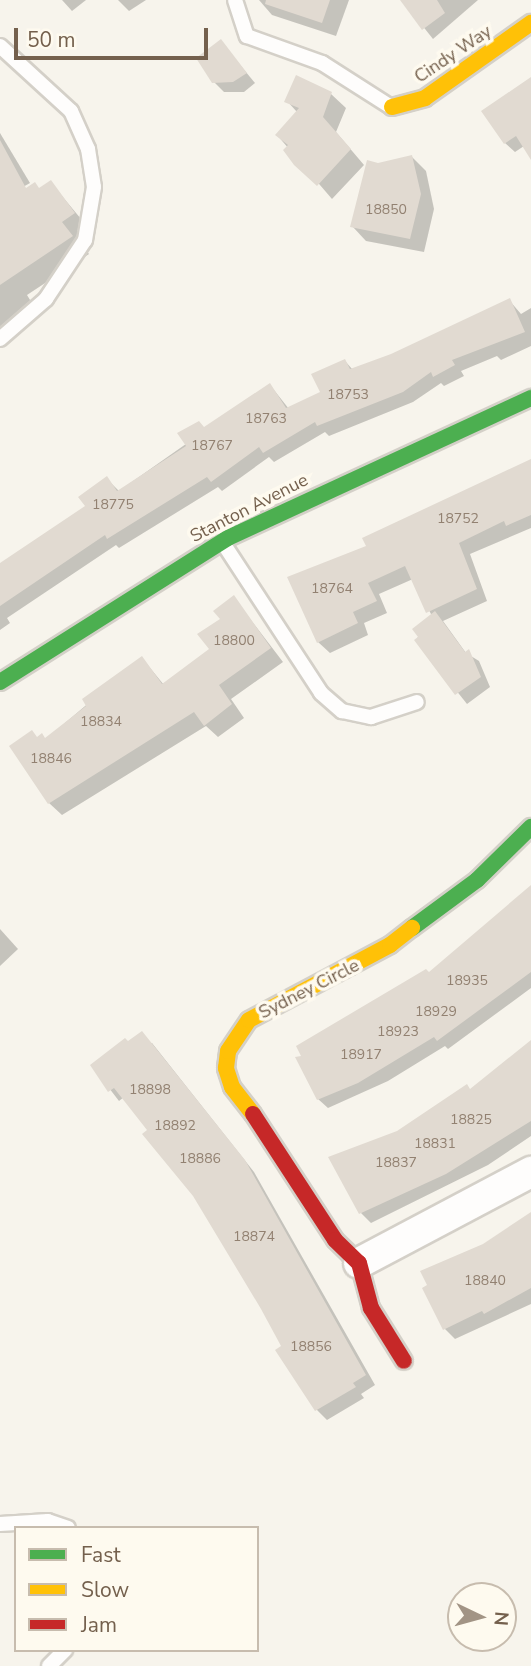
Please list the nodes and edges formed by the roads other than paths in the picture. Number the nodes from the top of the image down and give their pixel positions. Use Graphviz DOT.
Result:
graph roads {
  1 [pos="235,0"];
  2 [pos="531,23"];
  3 [pos="0,46"];
  4 [pos="392,107"];
  5 [pos="0,339"];
  6 [pos="531,398"];
  7 [pos="222,542"];
  8 [pos="0,682"];
  9 [pos="417,702"];
  10 [pos="531,827"];
  11 [pos="531,1172"];
  12 [pos="359,1263"];
  13 [pos="404,1361"];
  14 [pos="0,1524"];
  15 [pos="62,1526"];
  16 [pos="63,1652"];
  17 [pos="49,1666"];
  1 -- 4 [label="lane"];
  2 -- 4 [label="street, Cindy Way"];
  3 -- 5 [label="lane"];
  6 -- 7 [label="street, Stanton Avenue"];
  7 -- 8 [label="street, Stanton Avenue"];
  7 -- 9 [label="lane"];
  10 -- 12 [label="street, Sydney Circle"];
  11 -- 12 [label="street"];
  12 -- 13 [label="street"];
  14 -- 15 [label="lane"];
  16 -- 17 [label="lane"];
}
